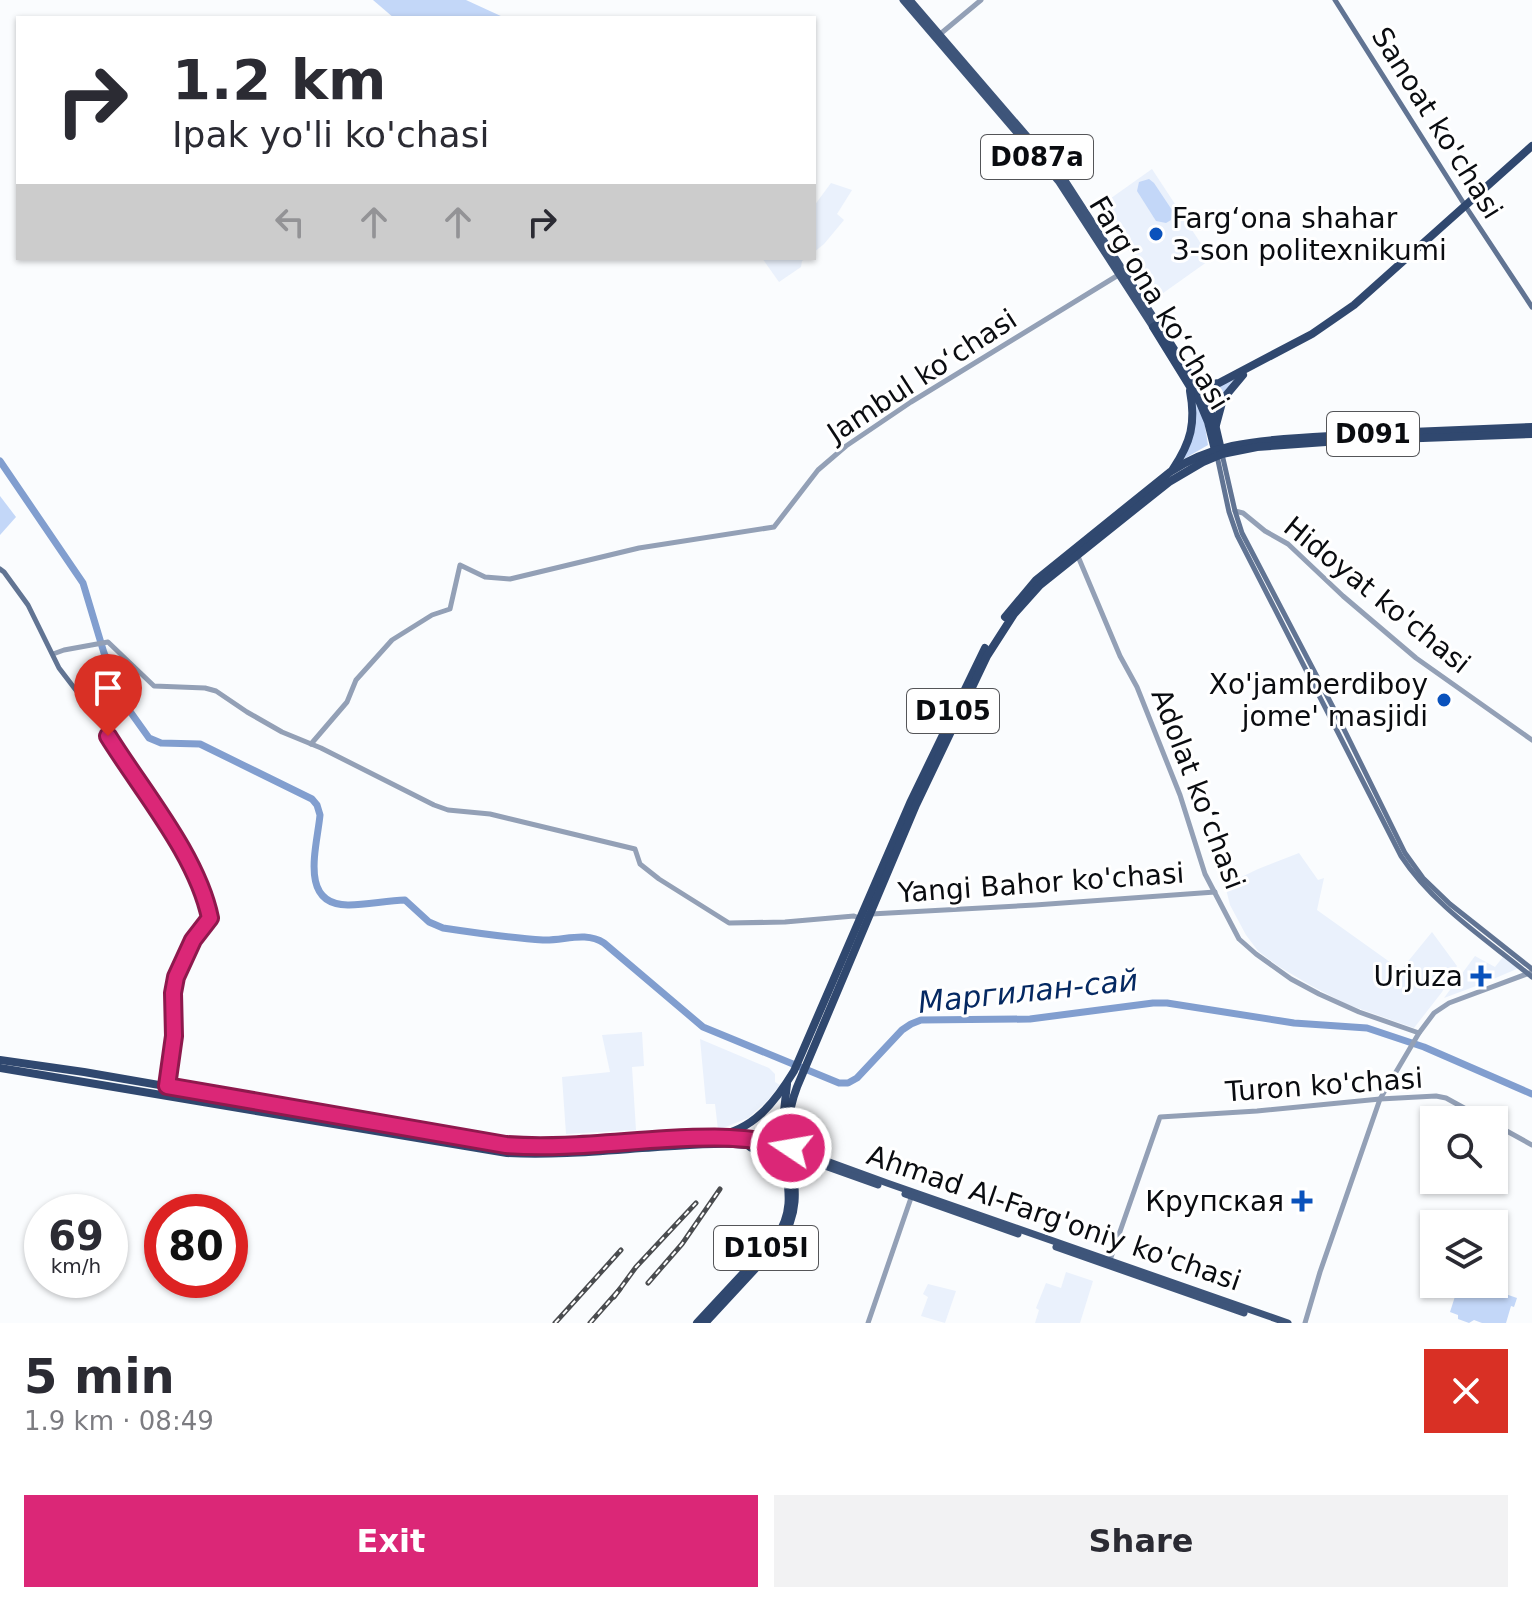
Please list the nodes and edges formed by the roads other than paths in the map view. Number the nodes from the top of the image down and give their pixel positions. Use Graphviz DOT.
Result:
graph roads {
  1 [pos="903,0"];
  2 [pos="910,0"];
  3 [pos="981,0"];
  4 [pos="1335,0"];
  5 [pos="937,36"];
  6 [pos="1532,146"];
  7 [pos="1466,207"];
  8 [pos="1120,274"];
  9 [pos="1532,307"];
  10 [pos="1156,326"];
  11 [pos="1259,363"];
  12 [pos="1191,381"];
  13 [pos="1216,426"];
  14 [pos="1532,427"];
  15 [pos="1532,434"];
  16 [pos="1219,452"];
  17 [pos="1170,472"];
  18 [pos="1235,511"];
  19 [pos="1077,554"];
  20 [pos="0,569"];
  21 [pos="53,654"];
  22 [pos="1532,740"];
  23 [pos="311,744"];
  24 [pos="938,752"];
  25 [pos="1357,764"];
  26 [pos="1215,892"];
  27 [pos="870,914"];
  28 [pos="860,919"];
  29 [pos="1531,973"];
  30 [pos="1419,1033"];
  31 [pos="0,1060"];
  32 [pos="804,1060"];
  33 [pos="0,1068"];
  34 [pos="798,1074"];
  35 [pos="787,1084"];
  36 [pos="167,1091"];
  37 [pos="1380,1099"];
  38 [pos="1460,1106"];
  39 [pos="1508,1132"];
  40 [pos="715,1136"];
  41 [pos="742,1143"];
  42 [pos="1532,1145"];
  43 [pos="787,1150"];
  44 [pos="808,1160"];
  45 [pos="794,1175"];
  46 [pos="788,1190"];
  47 [pos="912,1195"];
  48 [pos="1109,1264"];
  49 [pos="755,1265"];
  50 [pos="697,1323"];
  51 [pos="705,1323"];
  52 [pos="868,1323"];
  53 [pos="1273,1323"];
  54 [pos="1288,1323"];
  55 [pos="1305,1323"];
  1 -- 5 [label="main road, Fargʻona koʻchasi / D087a"];
  2 -- 5 [label="main road, Fargʻona koʻchasi / D087a"];
  3 -- 5 [label="street"];
  4 -- 7 [label="main road, Sanoat ko'chasi"];
  5 -- 8 [label="main road, Fargʻona koʻchasi / D087a"];
  5 -- 10 [label="main road, Fargʻona koʻchasi / D087a"];
  6 -- 7 [label="highway"];
  7 -- 9 [label="main road, Sanoat ko'chasi"];
  7 -- 11 [label="highway"];
  8 -- 10 [label="main road, Fargʻona koʻchasi / D087a"];
  8 -- 23 [label="street, Jambul koʻchasi"];
  10 -- 12 [label="highway, Fargʻona koʻchasi / D105"];
  11 -- 12 [label="highway"];
  11 -- 13 [label="highway"];
  12 -- 13 [label="highway, Fargʻona koʻchasi / D105"];
  12 -- 16 [label="highway, Fargʻona koʻchasi / D105"];
  12 -- 17 [label="highway, D105"];
  13 -- 16 [label="highway, Fargʻona koʻchasi / D105"];
  14 -- 16 [label="highway, D091"];
  15 -- 16 [label="highway, D091"];
  16 -- 17 [label="highway, D105"];
  16 -- 18 [label="main road"];
  16 -- 19 [label="highway, D105"];
  16 -- 25 [label="main road"];
  17 -- 24 [label="highway, D105"];
  18 -- 22 [label="street, Hidoyat ko'chasi"];
  18 -- 25 [label="main road"];
  19 -- 24 [label="highway, D105"];
  19 -- 26 [label="street, Adolat koʻchasi"];
  20 -- 21 [label="main road"];
  21 -- 23 [label="street"];
  21 -- 36 [label="main road"];
  23 -- 28 [label="street"];
  24 -- 27 [label="highway, D105"];
  24 -- 28 [label="highway, D105"];
  25 -- 29 [label="main road"];
  26 -- 27 [label="street, Yangi Bahor ko'chasi"];
  26 -- 30 [label="street, Adolat koʻchasi"];
  27 -- 32 [label="highway, D105"];
  28 -- 32 [label="highway, D105"];
  29 -- 30 [label="street"];
  30 -- 37 [label="street"];
  31 -- 36 [label="highway, Ahmad Al-Farg'oniy ko'chasi"];
  32 -- 34 [label="highway, D105"];
  33 -- 36 [label="highway, Ahmad Al-Farg'oniy ko'chasi"];
  34 -- 35 [label="highway, D105"];
  34 -- 43 [label="highway, D105"];
  35 -- 40 [label="highway"];
  35 -- 43 [label="highway, D105"];
  36 -- 40 [label="highway, Ahmad Al-Farg'oniy ko'chasi"];
  36 -- 41 [label="highway, Ahmad Al-Farg'oniy ko'chasi"];
  37 -- 38 [label="street, Turon ko'chasi"];
  37 -- 48 [label="street, Turon ko'chasi"];
  37 -- 55 [label="street"];
  39 -- 42 [label="street"];
  40 -- 43 [label="highway, Ahmad Al-Farg'oniy ko'chasi"];
  41 -- 43 [label="highway, Ahmad Al-Farg'oniy ko'chasi"];
  41 -- 46 [label="highway"];
  43 -- 44 [label="main road, Ahmad Al-Farg'oniy ko'chasi"];
  43 -- 45 [label="highway, D105l"];
  43 -- 46 [label="highway, D105l"];
  43 -- 47 [label="main road, Ahmad Al-Farg'oniy ko'chasi"];
  44 -- 45 [label="highway"];
  44 -- 47 [label="main road, Ahmad Al-Farg'oniy ko'chasi"];
  45 -- 49 [label="highway, D105l"];
  46 -- 49 [label="highway, D105l"];
  47 -- 48 [label="main road, Ahmad Al-Farg'oniy ko'chasi"];
  47 -- 52 [label="street"];
  48 -- 53 [label="main road, Ahmad Al-Farg'oniy ko'chasi"];
  48 -- 54 [label="main road, Ahmad Al-Farg'oniy ko'chasi"];
  49 -- 50 [label="highway, D105l"];
  49 -- 51 [label="highway, D105l"];
}
